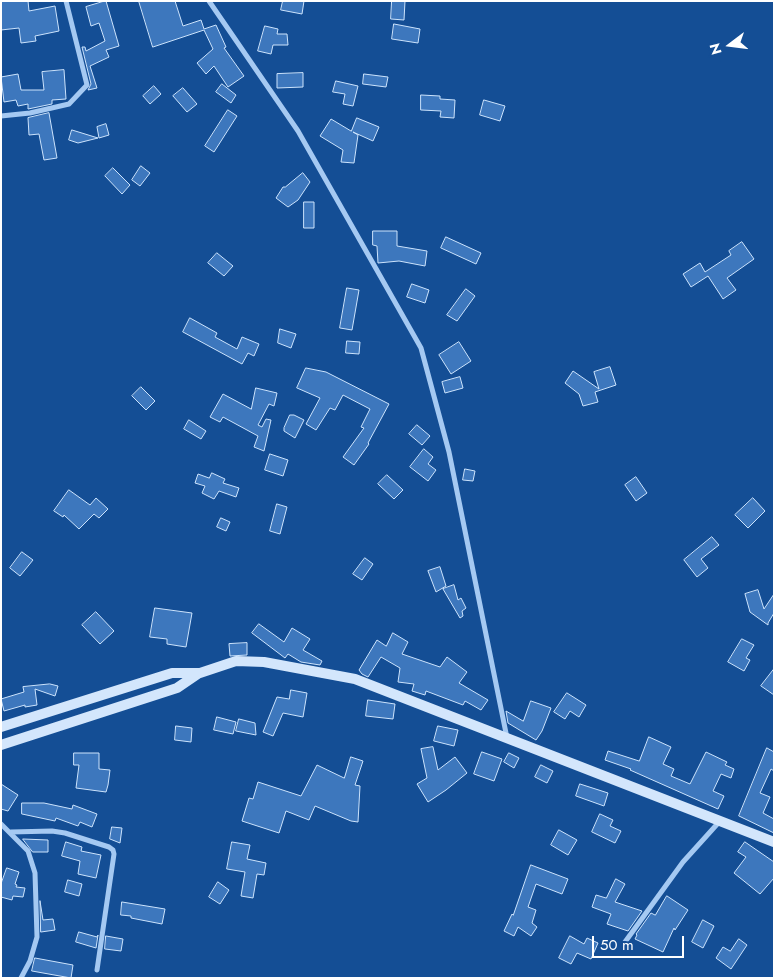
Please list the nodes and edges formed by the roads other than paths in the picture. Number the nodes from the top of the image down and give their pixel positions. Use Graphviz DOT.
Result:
graph roads {
  1 [pos="66,1"];
  2 [pos="209,1"];
  3 [pos="1,116"];
  4 [pos="200,673"];
  5 [pos="1,727"];
  6 [pos="507,738"];
  7 [pos="1,745"];
  8 [pos="720,821"];
  9 [pos="1,824"];
  10 [pos="10,832"];
  11 [pos="774,842"];
  12 [pos="625,942"];
  13 [pos="97,970"];
  14 [pos="21,978"];
  1 -- 3 [label="street"];
  2 -- 6 [label="street"];
  4 -- 5 [label="main road"];
  4 -- 6 [label="main road"];
  4 -- 7 [label="main road"];
  6 -- 8 [label="main road"];
  8 -- 11 [label="main road"];
  8 -- 12 [label="street"];
  9 -- 10 [label="street"];
  10 -- 13 [label="street"];
  10 -- 14 [label="street"];
}
